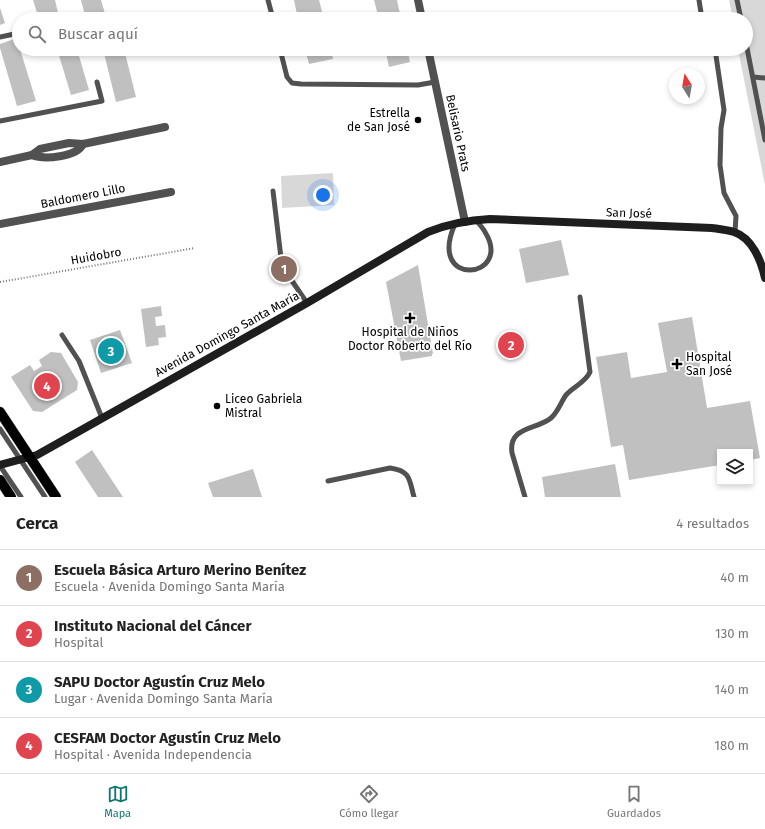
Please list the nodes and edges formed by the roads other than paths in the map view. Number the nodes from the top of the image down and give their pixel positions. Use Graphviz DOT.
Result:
graph roads {
  1 [pos="268,0"];
  2 [pos="418,0"];
  3 [pos="699,0"];
  4 [pos="737,0"];
  5 [pos="271,12"];
  6 [pos="421,12"];
  7 [pos="701,12"];
  8 [pos="740,12"];
  9 [pos="12,34"];
  10 [pos="0,37"];
  11 [pos="282,56"];
  12 [pos="429,56"];
  13 [pos="716,56"];
  14 [pos="749,56"];
  15 [pos="753,77"];
  16 [pos="765,78"];
  17 [pos="97,82"];
  18 [pos="435,82"];
  19 [pos="0,121"];
  20 [pos="165,128"];
  21 [pos="765,140"];
  22 [pos="0,162"];
  23 [pos="273,191"];
  24 [pos="171,192"];
  25 [pos="476,220"];
  26 [pos="465,222"];
  27 [pos="0,224"];
  28 [pos="455,224"];
  29 [pos="735,232"];
  30 [pos="765,278"];
  31 [pos="580,297"];
  32 [pos="307,303"];
  33 [pos="62,335"];
  34 [pos="0,412"];
  35 [pos="102,418"];
  36 [pos="0,429"];
  37 [pos="25,459"];
  38 [pos="0,465"];
  39 [pos="0,480"];
  40 [pos="328,481"];
  41 [pos="11,497"];
  42 [pos="21,497"];
  43 [pos="45,497"];
  44 [pos="56,497"];
  45 [pos="414,497"];
  46 [pos="525,497"];
  1 -- 5 [label="lane"];
  2 -- 6 [label="street"];
  3 -- 7 [label="lane"];
  4 -- 8 [label="lane"];
  9 -- 10 [label="lane"];
  11 -- 18 [label="lane"];
  12 -- 18 [label="street, Belisario Prats"];
  13 -- 29 [label="lane"];
  14 -- 15 [label="lane"];
  15 -- 16 [label="lane"];
  15 -- 21 [label="lane"];
  17 -- 19 [label="lane"];
  18 -- 26 [label="street, Belisario Prats"];
  20 -- 22 [label="street"];
  23 -- 32 [label="lane"];
  24 -- 27 [label="street, Baldomero Lillo"];
  25 -- 26 [label="main road, San José"];
  25 -- 28 [label="lane"];
  25 -- 29 [label="main road, San José"];
  26 -- 28 [label="main road, Avenida Domingo Santa María"];
  28 -- 32 [label="main road, Avenida Domingo Santa María"];
  29 -- 30 [label="main road"];
  31 -- 46 [label="lane"];
  32 -- 35 [label="main road, Avenida Domingo Santa María"];
  33 -- 35 [label="lane"];
  34 -- 37 [label="main road"];
  35 -- 37 [label="main road, Avenida Domingo Santa María"];
  36 -- 37 [label="lane"];
  37 -- 38 [label="main road, Avenida Domingo Santa María"];
  37 -- 43 [label="lane"];
  37 -- 44 [label="main road"];
  38 -- 42 [label="lane"];
  39 -- 41 [label="main road"];
  40 -- 45 [label="lane"];
}
